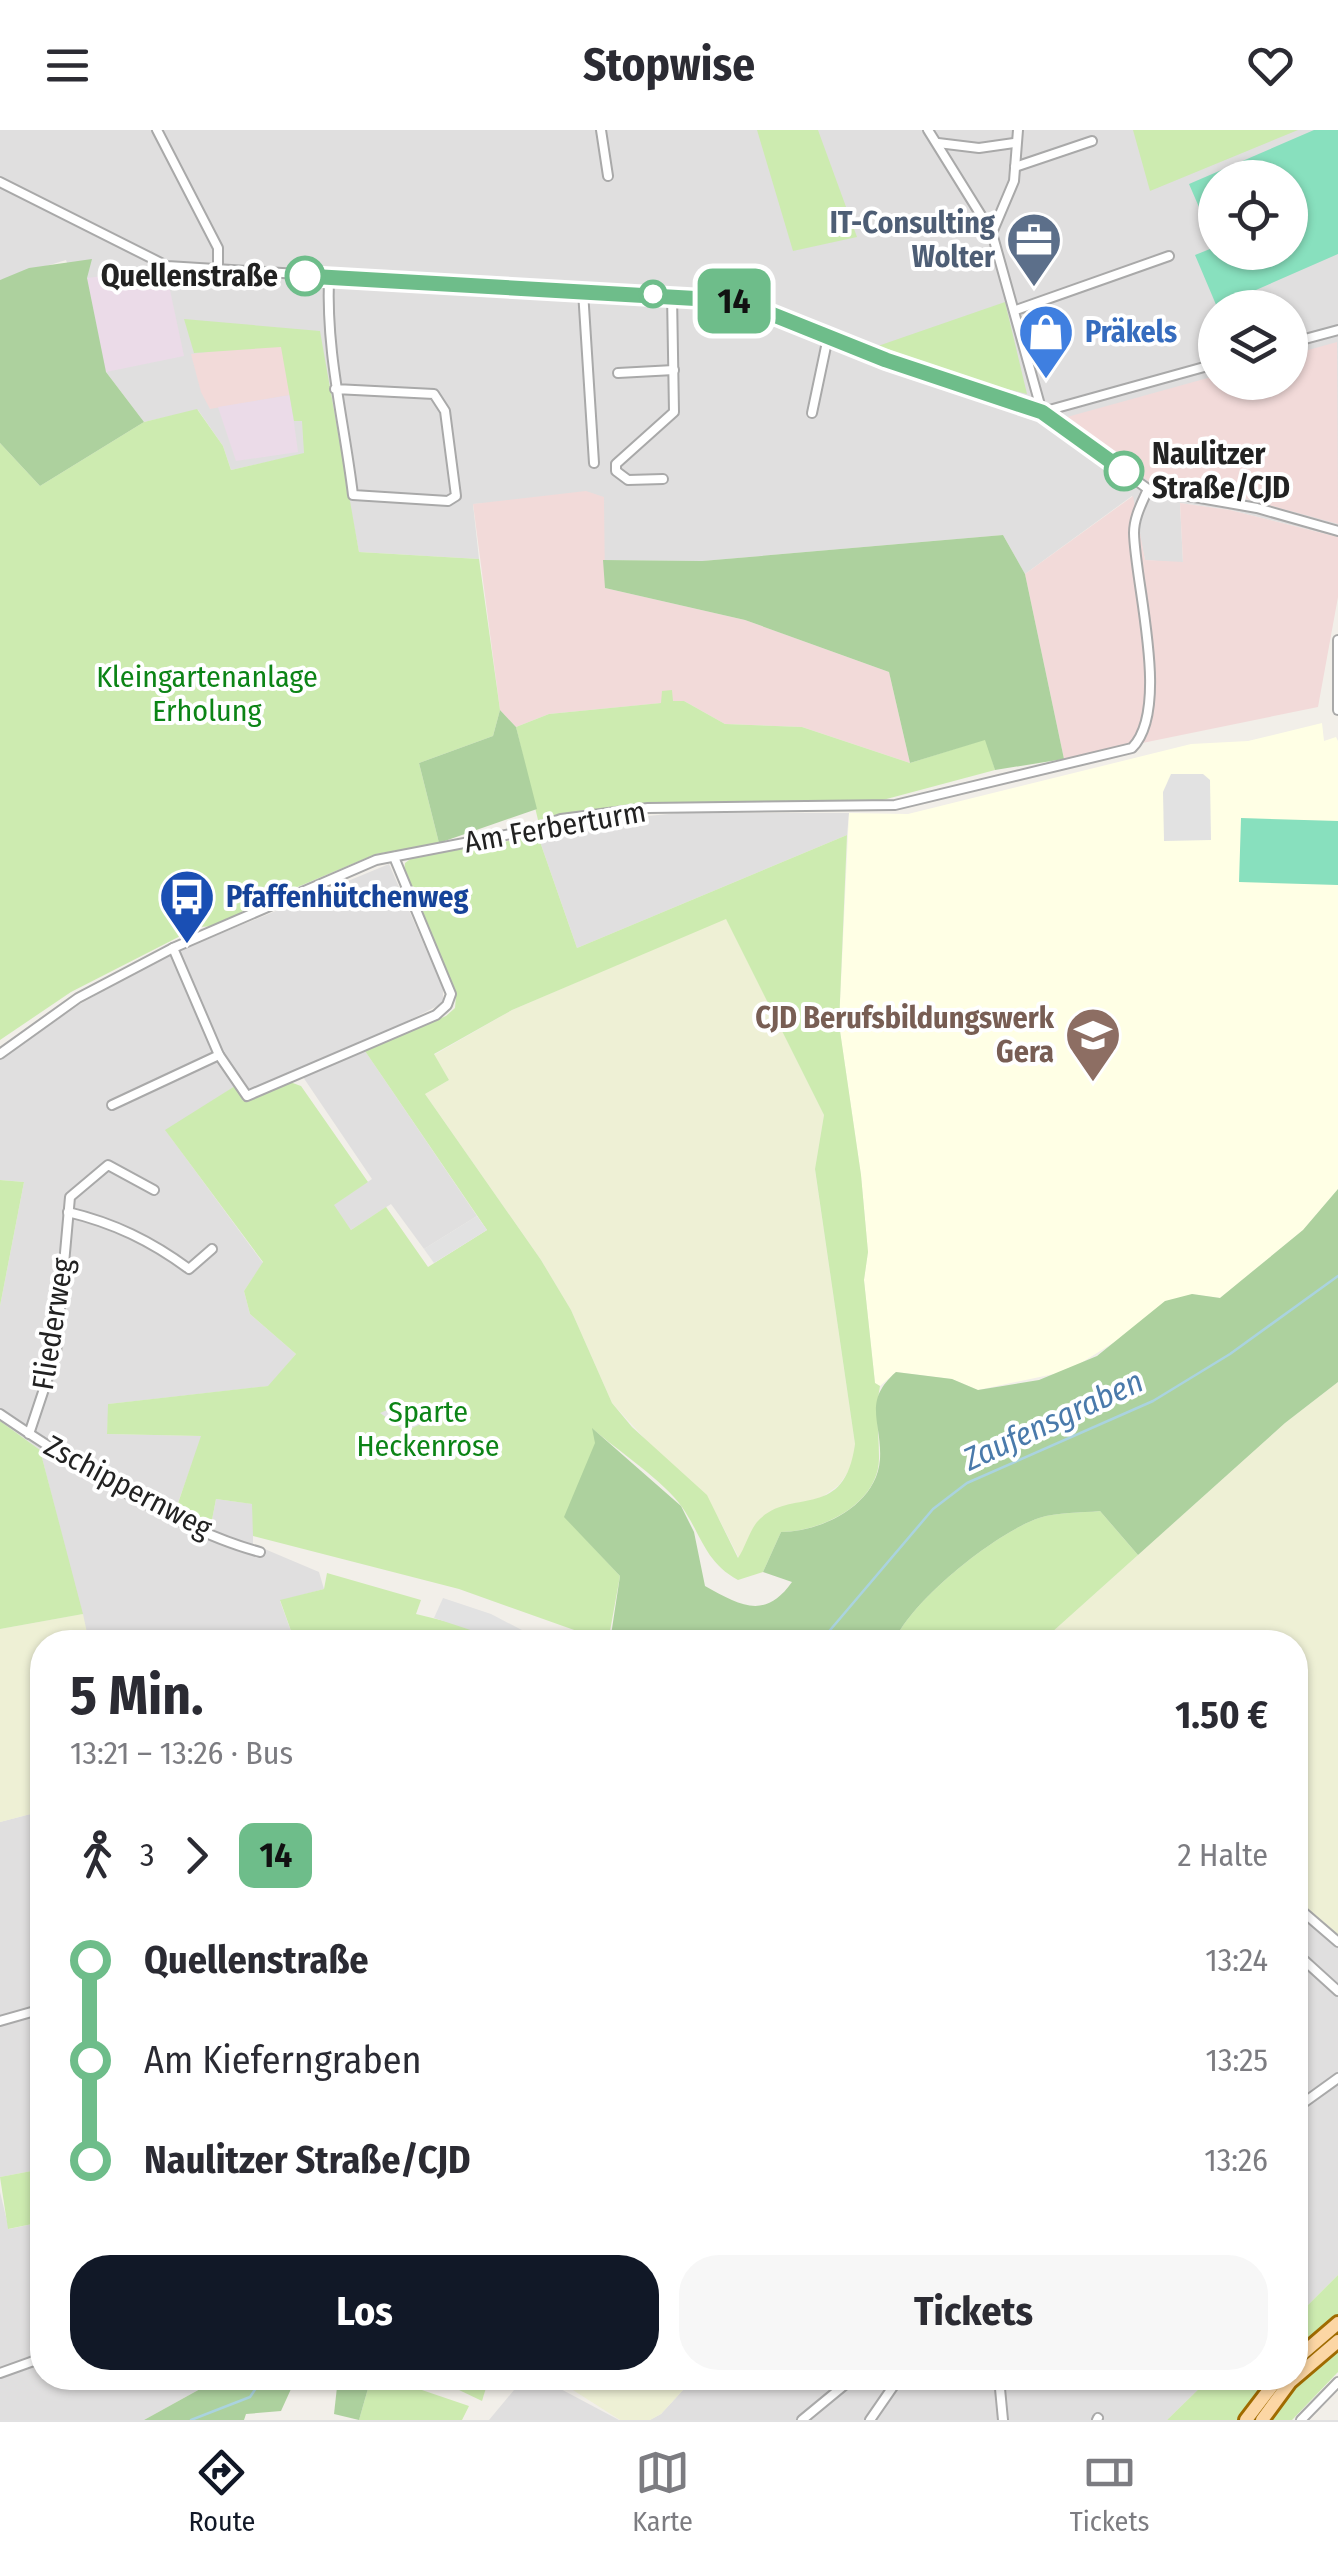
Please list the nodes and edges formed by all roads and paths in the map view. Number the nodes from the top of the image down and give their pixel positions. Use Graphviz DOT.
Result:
graph roads {
  1 [pos="156,130"];
  2 [pos="601,130"];
  3 [pos="928,130"];
  4 [pos="1018,130"];
  5 [pos="1092,141"];
  6 [pos="938,143"];
  7 [pos="1014,143"];
  8 [pos="1015,167"];
  9 [pos="608,176"];
  10 [pos="0,182"];
  11 [pos="992,233"];
  12 [pos="1169,256"];
  13 [pos="218,270"];
  14 [pos="329,278"];
  15 [pos="583,291"];
  16 [pos="672,295"];
  17 [pos="1016,310"];
  18 [pos="1338,330"];
  19 [pos="828,337"];
  20 [pos="1308,338"];
  21 [pos="1198,369"];
  22 [pos="674,370"];
  23 [pos="618,373"];
  24 [pos="335,389"];
  25 [pos="1042,412"];
  26 [pos="812,413"];
  27 [pos="594,463"];
  28 [pos="663,479"];
  29 [pos="1148,488"];
  30 [pos="1338,530"];
  31 [pos="1338,640"];
  32 [pos="1338,710"];
  33 [pos="394,856"];
  34 [pos="173,948"];
  35 [pos="0,1053"];
  36 [pos="219,1055"];
  37 [pos="112,1105"];
  38 [pos="154,1190"];
  39 [pos="68,1212"];
  40 [pos="212,1248"];
  41 [pos="0,1414"];
  42 [pos="29,1434"];
  43 [pos="260,1552"];
  44 [pos="1308,1916"];
  45 [pos="1338,1942"];
  46 [pos="1308,1963"];
  47 [pos="1338,1990"];
  48 [pos="30,2012"];
  49 [pos="0,2021"];
  50 [pos="1338,2078"];
  51 [pos="1308,2100"];
  52 [pos="1338,2323"];
  53 [pos="1338,2341"];
  54 [pos="1308,2349"];
  55 [pos="30,2362"];
  56 [pos="1308,2367"];
  57 [pos="0,2373"];
  58 [pos="1338,2382"];
  59 [pos="839,2390"];
  60 [pos="891,2390"];
  61 [pos="1001,2390"];
  62 [pos="1269,2390"];
  63 [pos="1284,2390"];
  64 [pos="802,2420"];
  65 [pos="870,2420"];
  66 [pos="1002,2420"];
  67 [pos="1246,2420"];
  68 [pos="1262,2420"];
  69 [pos="1301,2420"];
  1 -- 13 [label="street"];
  2 -- 9 [label="street"];
  3 -- 6 [label="street"];
  4 -- 7 [label="street"];
  5 -- 8 [label="street"];
  6 -- 7 [label="street"];
  6 -- 11 [label="street"];
  7 -- 8 [label="street"];
  8 -- 11 [label="street"];
  10 -- 13 [label="street"];
  11 -- 17 [label="street"];
  12 -- 17 [label="street"];
  13 -- 14 [label="street"];
  14 -- 15 [label="street"];
  14 -- 24 [label="street"];
  15 -- 16 [label="street"];
  15 -- 27 [label="street"];
  16 -- 19 [label="street"];
  16 -- 22 [label="street"];
  17 -- 25 [label="street"];
  18 -- 20 [label="street"];
  19 -- 25 [label="street"];
  19 -- 26 [label="street"];
  21 -- 25 [label="street"];
  22 -- 23 [label="street"];
  22 -- 28 [label="street"];
  24 -- 24 [label="street"];
  25 -- 29 [label="street"];
  29 -- 30 [label="street"];
  29 -- 33 [label="street, Am Ferberturm"];
  31 -- 32 [label="street"];
  33 -- 34 [label="street, Am Ferberturm"];
  33 -- 36 [label="street"];
  34 -- 35 [label="street, Am Ferberturm"];
  34 -- 36 [label="street"];
  36 -- 37 [label="street"];
  38 -- 39 [label="street"];
  39 -- 40 [label="street, Fliederweg"];
  39 -- 42 [label="street, Fliederweg"];
  41 -- 42 [label="street, Zschippernweg"];
  42 -- 43 [label="street, Zschippernweg"];
  44 -- 45 [label="street"];
  46 -- 47 [label="street"];
  48 -- 49 [label="street"];
  50 -- 51 [label="street"];
  52 -- 54 [label="main road"];
  53 -- 56 [label="main road"];
  55 -- 57 [label="street"];
  58 -- 69 [label="street"];
  59 -- 64 [label="street"];
  60 -- 65 [label="street"];
  61 -- 66 [label="street"];
  62 -- 67 [label="main road"];
  63 -- 68 [label="main road"];
}
